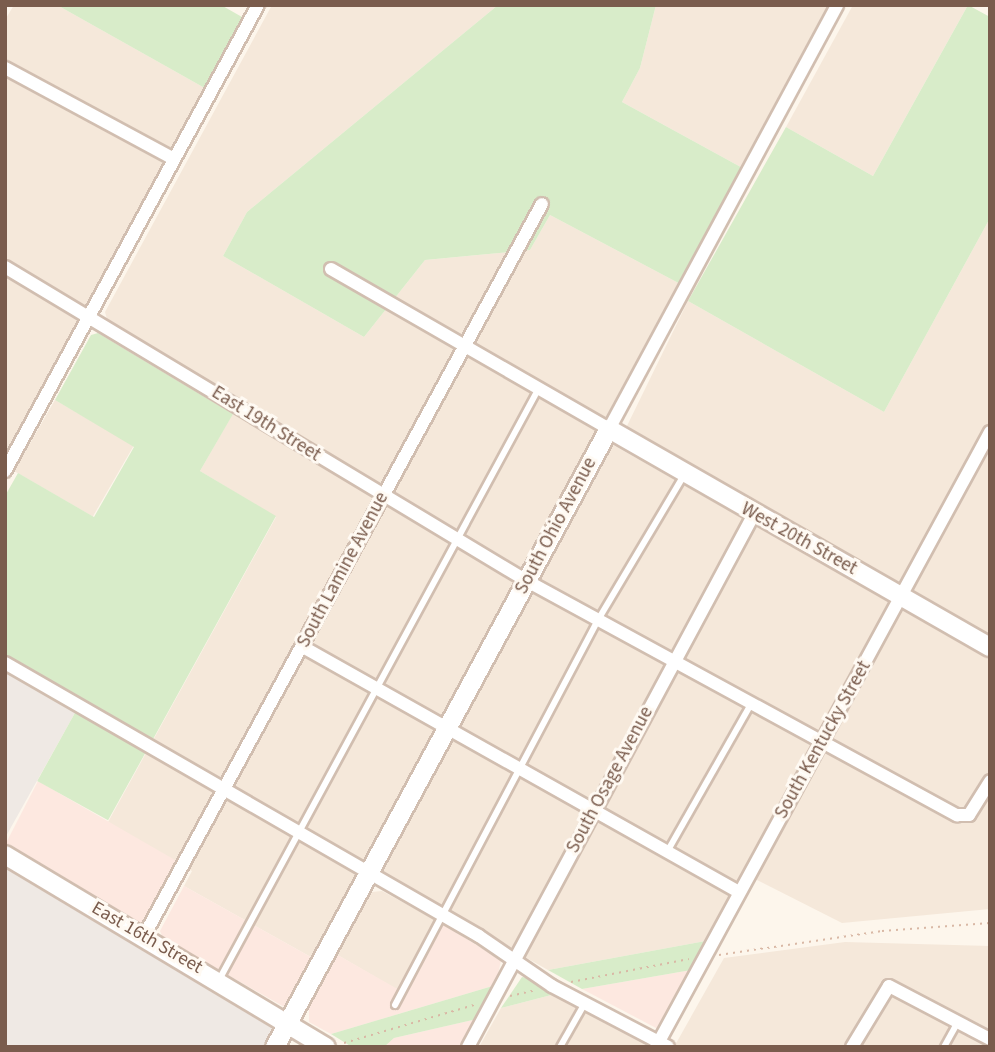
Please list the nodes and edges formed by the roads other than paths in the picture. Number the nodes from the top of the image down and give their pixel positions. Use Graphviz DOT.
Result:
graph roads {
  1 [pos="258,5"];
  2 [pos="837,5"];
  3 [pos="5,68"];
  4 [pos="174,159"];
  5 [pos="542,204"];
  6 [pos="5,267"];
  7 [pos="331,269"];
  8 [pos="90,316"];
  9 [pos="463,342"];
  10 [pos="540,386"];
  11 [pos="609,429"];
  12 [pos="990,432"];
  13 [pos="5,471"];
  14 [pos="684,475"];
  15 [pos="383,495"];
  16 [pos="754,514"];
  17 [pos="454,538"];
  18 [pos="527,580"];
  19 [pos="901,595"];
  20 [pos="598,620"];
  21 [pos="303,646"];
  22 [pos="990,647"];
  23 [pos="674,661"];
  24 [pos="5,663"];
  25 [pos="375,687"];
  26 [pos="752,702"];
  27 [pos="447,728"];
  28 [pos="822,740"];
  29 [pos="520,769"];
  30 [pos="990,781"];
  31 [pos="222,792"];
  32 [pos="593,810"];
  33 [pos="297,834"];
  34 [pos="667,852"];
  35 [pos="5,855"];
  36 [pos="368,874"];
  37 [pos="739,892"];
  38 [pos="443,915"];
  39 [pos="144,936"];
  40 [pos="513,960"];
  41 [pos="219,980"];
  42 [pos="585,1003"];
  43 [pos="395,1006"];
  44 [pos="287,1022"];
  45 [pos="958,1022"];
  46 [pos="990,1039"];
  47 [pos="335,1045"];
  48 [pos="661,1045"];
  49 [pos="275,1047"];
  50 [pos="468,1047"];
  51 [pos="560,1047"];
  52 [pos="852,1047"];
  53 [pos="944,1047"];
  1 -- 4 [label="street"];
  2 -- 11 [label="street, South Ohio Avenue"];
  3 -- 4 [label="street"];
  4 -- 8 [label="street"];
  5 -- 9 [label="street, South Lamine Avenue"];
  6 -- 8 [label="street, East 19th Street"];
  7 -- 9 [label="street"];
  8 -- 13 [label="street"];
  8 -- 15 [label="street, East 19th Street"];
  9 -- 10 [label="street"];
  9 -- 15 [label="street, South Lamine Avenue"];
  10 -- 11 [label="street"];
  10 -- 17 [label="lane"];
  11 -- 14 [label="street, West 20th Street"];
  11 -- 18 [label="street, South Ohio Avenue"];
  12 -- 19 [label="street, South Kentucky Street"];
  14 -- 16 [label="street, West 20th Street"];
  14 -- 20 [label="lane"];
  15 -- 17 [label="street, East 19th Street"];
  15 -- 21 [label="street, South Lamine Avenue"];
  16 -- 19 [label="street, West 20th Street"];
  16 -- 23 [label="street, South Osage Avenue"];
  17 -- 18 [label="street, East 19th Street"];
  17 -- 25 [label="lane"];
  18 -- 20 [label="street, East 19th Street"];
  18 -- 27 [label="street, South Ohio Avenue"];
  19 -- 22 [label="street, West 20th Street"];
  19 -- 28 [label="street, South Kentucky Street"];
  20 -- 23 [label="street, East 19th Street"];
  20 -- 29 [label="lane"];
  21 -- 25 [label="street"];
  21 -- 31 [label="street, South Lamine Avenue"];
  23 -- 26 [label="street, East 19th Street"];
  23 -- 32 [label="street, South Osage Avenue"];
  24 -- 31 [label="street"];
  25 -- 27 [label="street"];
  25 -- 33 [label="lane"];
  26 -- 28 [label="street, East 19th Street"];
  26 -- 34 [label="lane"];
  27 -- 29 [label="street"];
  27 -- 36 [label="street, South Ohio Avenue"];
  28 -- 30 [label="street, East 19th Street"];
  28 -- 37 [label="street, South Kentucky Street"];
  29 -- 32 [label="street"];
  29 -- 38 [label="lane"];
  31 -- 33 [label="street"];
  31 -- 39 [label="street, South Lamine Avenue"];
  32 -- 34 [label="street"];
  32 -- 40 [label="street, South Osage Avenue"];
  33 -- 36 [label="street"];
  33 -- 41 [label="lane"];
  34 -- 37 [label="street"];
  35 -- 39 [label="street, East 16th Street"];
  36 -- 38 [label="street"];
  36 -- 44 [label="street, South Ohio Avenue"];
  37 -- 48 [label="street, South Kentucky Street"];
  38 -- 40 [label="street"];
  38 -- 43 [label="lane"];
  39 -- 41 [label="street, East 16th Street"];
  40 -- 42 [label="street"];
  40 -- 50 [label="street, South Osage Avenue"];
  41 -- 44 [label="street, East 16th Street"];
  42 -- 48 [label="street"];
  42 -- 51 [label="lane"];
  44 -- 47 [label="street, East 16th Street"];
  44 -- 49 [label="street, South Ohio Avenue"];
  45 -- 46 [label="street"];
  45 -- 52 [label="street"];
  45 -- 53 [label="lane"];
}
